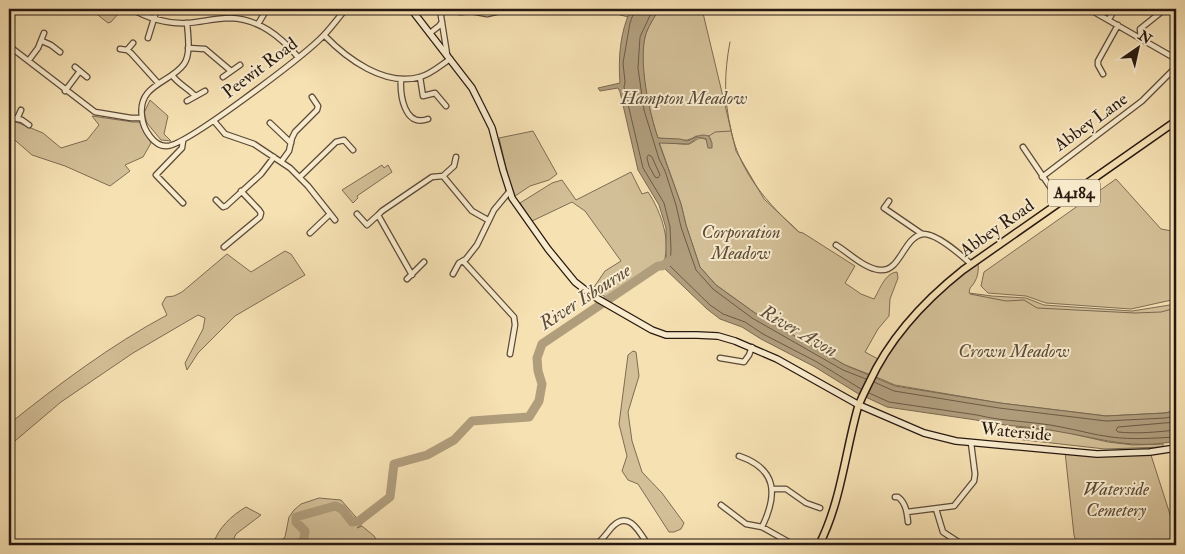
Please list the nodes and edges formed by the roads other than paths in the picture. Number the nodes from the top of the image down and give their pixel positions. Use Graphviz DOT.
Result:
graph roads {
  1 [pos="132,9"];
  2 [pos="157,9"];
  3 [pos="267,9"];
  4 [pos="346,9"];
  5 [pos="411,9"];
  6 [pos="510,9"];
  7 [pos="1089,9"];
  8 [pos="1115,9"];
  9 [pos="1164,9"];
  10 [pos="440,10"];
  11 [pos="154,19"];
  12 [pos="1108,19"];
  13 [pos="442,22"];
  14 [pos="187,23"];
  15 [pos="258,24"];
  16 [pos="1118,25"];
  17 [pos="1140,29"];
  18 [pos="44,33"];
  19 [pos="430,33"];
  20 [pos="1132,33"];
  21 [pos="324,36"];
  22 [pos="148,38"];
  23 [pos="1142,39"];
  24 [pos="42,41"];
  25 [pos="133,43"];
  26 [pos="9,46"];
  27 [pos="188,48"];
  28 [pos="120,49"];
  29 [pos="127,50"];
  30 [pos="60,52"];
  31 [pos="298,57"];
  32 [pos="449,57"];
  33 [pos="29,60"];
  34 [pos="1176,60"];
  35 [pos="240,65"];
  36 [pos="75,67"];
  37 [pos="1176,67"];
  38 [pos="80,71"];
  39 [pos="231,71"];
  40 [pos="1103,74"];
  41 [pos="172,75"];
  42 [pos="87,77"];
  43 [pos="223,77"];
  44 [pos="420,77"];
  45 [pos="400,79"];
  46 [pos="158,84"];
  47 [pos="204,90"];
  48 [pos="66,91"];
  49 [pos="195,96"];
  50 [pos="312,97"];
  51 [pos="188,101"];
  52 [pos="446,106"];
  53 [pos="21,110"];
  54 [pos="9,117"];
  55 [pos="142,118"];
  56 [pos="17,119"];
  57 [pos="428,119"];
  58 [pos="214,121"];
  59 [pos="270,123"];
  60 [pos="1175,124"];
  61 [pos="28,125"];
  62 [pos="183,141"];
  63 [pos="290,143"];
  64 [pos="1023,147"];
  65 [pos="353,150"];
  66 [pos="274,157"];
  67 [pos="456,157"];
  68 [pos="281,162"];
  69 [pos="443,176"];
  70 [pos="1042,177"];
  71 [pos="300,178"];
  72 [pos="241,191"];
  73 [pos="509,192"];
  74 [pos="216,200"];
  75 [pos="889,201"];
  76 [pos="1061,202"];
  77 [pos="183,203"];
  78 [pos="330,214"];
  79 [pos="357,214"];
  80 [pos="378,215"];
  81 [pos="335,220"];
  82 [pos="488,220"];
  83 [pos="366,225"];
  84 [pos="371,230"];
  85 [pos="310,233"];
  86 [pos="922,234"];
  87 [pos="836,245"];
  88 [pos="224,247"];
  89 [pos="463,261"];
  90 [pos="424,262"];
  91 [pos="972,264"];
  92 [pos="453,274"];
  93 [pos="412,275"];
  94 [pos="407,279"];
  95 [pos="752,347"];
  96 [pos="510,354"];
  97 [pos="720,358"];
  98 [pos="859,404"];
  99 [pos="971,443"];
  100 [pos="1176,448"];
  101 [pos="739,456"];
  102 [pos="772,489"];
  103 [pos="896,497"];
  104 [pos="722,505"];
  105 [pos="820,508"];
  106 [pos="936,509"];
  107 [pos="907,512"];
  108 [pos="908,522"];
  109 [pos="762,527"];
  110 [pos="596,545"];
  111 [pos="648,545"];
  112 [pos="794,545"];
  113 [pos="819,545"];
  114 [pos="963,545"];
  1 -- 11 [label="street"];
  2 -- 11 [label="street"];
  3 -- 15 [label="street"];
  4 -- 21 [label="street, Peewit Road"];
  5 -- 19 [label="main road, Waterside"];
  6 -- 10 [label="street"];
  7 -- 12 [label="street"];
  8 -- 12 [label="street"];
  9 -- 17 [label="street"];
  10 -- 13 [label="street"];
  11 -- 14 [label="street"];
  11 -- 22 [label="street"];
  12 -- 16 [label="street"];
  13 -- 19 [label="street"];
  13 -- 32 [label="street"];
  14 -- 15 [label="street"];
  14 -- 27 [label="street"];
  15 -- 31 [label="street"];
  16 -- 20 [label="street"];
  16 -- 40 [label="street"];
  17 -- 20 [label="street"];
  17 -- 23 [label="street"];
  18 -- 24 [label="street"];
  19 -- 32 [label="main road, Waterside"];
  20 -- 23 [label="street"];
  21 -- 31 [label="street, Peewit Road"];
  21 -- 45 [label="street"];
  23 -- 34 [label="street"];
  24 -- 30 [label="street"];
  24 -- 33 [label="street"];
  25 -- 29 [label="street"];
  26 -- 33 [label="street"];
  27 -- 39 [label="street"];
  27 -- 41 [label="street"];
  28 -- 29 [label="street"];
  29 -- 46 [label="street"];
  31 -- 58 [label="street, Peewit Road"];
  32 -- 44 [label="street"];
  32 -- 73 [label="main road, Waterside"];
  33 -- 48 [label="street"];
  35 -- 39 [label="street"];
  36 -- 38 [label="street"];
  37 -- 70 [label="street, Abbey Lane"];
  38 -- 42 [label="street"];
  38 -- 48 [label="street"];
  39 -- 43 [label="street"];
  41 -- 46 [label="street"];
  41 -- 49 [label="street"];
  44 -- 45 [label="street"];
  44 -- 52 [label="street"];
  45 -- 57 [label="street"];
  46 -- 55 [label="street"];
  47 -- 49 [label="street"];
  48 -- 55 [label="street"];
  49 -- 51 [label="street"];
  50 -- 63 [label="street"];
  53 -- 56 [label="street"];
  54 -- 56 [label="street"];
  55 -- 62 [label="street, Peewit Road"];
  56 -- 61 [label="street"];
  58 -- 62 [label="street, Peewit Road"];
  58 -- 66 [label="street"];
  59 -- 63 [label="street"];
  60 -- 76 [label="main road, Abbey Road / A4184"];
  62 -- 77 [label="street, Peewit Road"];
  63 -- 68 [label="street"];
  64 -- 70 [label="street"];
  65 -- 71 [label="street"];
  66 -- 68 [label="street"];
  66 -- 72 [label="street"];
  67 -- 69 [label="street"];
  68 -- 71 [label="street"];
  69 -- 80 [label="street"];
  69 -- 82 [label="street"];
  70 -- 76 [label="street"];
  71 -- 78 [label="street"];
  72 -- 74 [label="street"];
  72 -- 88 [label="street"];
  73 -- 82 [label="street"];
  73 -- 95 [label="main road, Waterside"];
  75 -- 86 [label="street"];
  76 -- 91 [label="main road, Abbey Road / A4184"];
  78 -- 81 [label="street"];
  78 -- 85 [label="street"];
  79 -- 83 [label="street"];
  80 -- 83 [label="street"];
  80 -- 93 [label="street"];
  82 -- 89 [label="street"];
  83 -- 84 [label="street"];
  86 -- 87 [label="street"];
  86 -- 91 [label="street"];
  89 -- 92 [label="street"];
  89 -- 96 [label="street"];
  90 -- 93 [label="street"];
  91 -- 98 [label="main road, Abbey Road / A4184"];
  93 -- 94 [label="street"];
  95 -- 97 [label="street"];
  95 -- 98 [label="main road, Waterside"];
  98 -- 99 [label="main road, Waterside"];
  98 -- 113 [label="main road, Abbey Road"];
  99 -- 100 [label="main road, Waterside"];
  99 -- 106 [label="street"];
  101 -- 102 [label="street"];
  102 -- 105 [label="street"];
  102 -- 109 [label="street"];
  103 -- 107 [label="street"];
  104 -- 109 [label="street"];
  106 -- 107 [label="street"];
  106 -- 114 [label="street"];
  107 -- 108 [label="street"];
  109 -- 112 [label="street"];
  110 -- 111 [label="street"];
}
